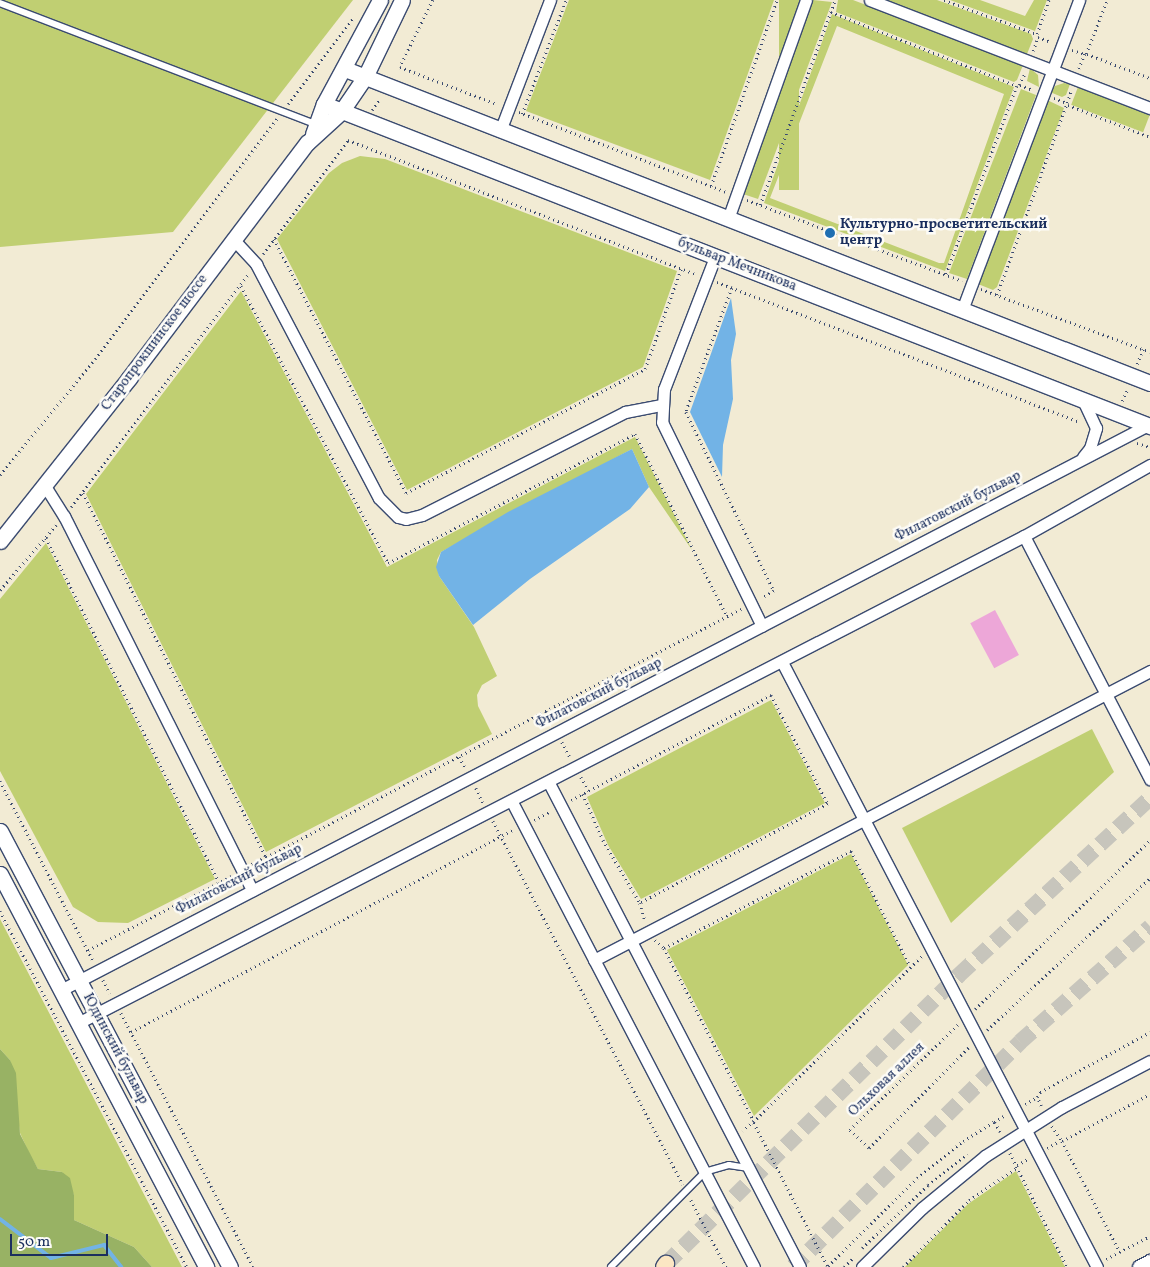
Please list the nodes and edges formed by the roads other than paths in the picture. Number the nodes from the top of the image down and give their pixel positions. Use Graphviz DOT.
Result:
graph roads {
  1 [pos="380,0"];
  2 [pos="402,0"];
  3 [pos="550,0"];
  4 [pos="806,0"];
  5 [pos="870,0"];
  6 [pos="1079,0"];
  7 [pos="0,3"];
  8 [pos="345,69"];
  9 [pos="1052,71"];
  10 [pos="365,77"];
  11 [pos="324,104"];
  12 [pos="1150,108"];
  13 [pos="341,112"];
  14 [pos="318,125"];
  15 [pos="500,131"];
  16 [pos="308,144"];
  17 [pos="728,219"];
  18 [pos="234,240"];
  19 [pos="715,257"];
  20 [pos="962,310"];
  21 [pos="1150,383"];
  22 [pos="1082,398"];
  23 [pos="660,405"];
  24 [pos="1149,425"];
  25 [pos="1082,459"];
  26 [pos="1150,464"];
  27 [pos="45,486"];
  28 [pos="1024,536"];
  29 [pos="0,541"];
  30 [pos="762,626"];
  31 [pos="782,662"];
  32 [pos="1150,671"];
  33 [pos="1105,694"];
  34 [pos="1150,779"];
  35 [pos="549,783"];
  36 [pos="512,802"];
  37 [pos="864,819"];
  38 [pos="0,831"];
  39 [pos="0,874"];
  40 [pos="252,890"];
  41 [pos="631,941"];
  42 [pos="594,960"];
  43 [pos="79,981"];
  44 [pos="61,990"];
  45 [pos="96,1014"];
  46 [pos="78,1023"];
  47 [pos="1150,1061"];
  48 [pos="1025,1129"];
  49 [pos="749,1169"];
  50 [pos="705,1172"];
  51 [pos="1150,1262"];
  52 [pos="1097,1266"];
  53 [pos="206,1267"];
  54 [pos="230,1267"];
  55 [pos="611,1267"];
  56 [pos="754,1267"];
  57 [pos="800,1267"];
  58 [pos="862,1267"];
  59 [pos="1140,1267"];
  1 -- 8 [label="street, Старопрокшинское шоссе"];
  2 -- 10 [label="street, Старопрокшинское шоссе"];
  3 -- 15 [label="street"];
  4 -- 17 [label="street"];
  5 -- 9 [label="street"];
  6 -- 9 [label="street"];
  7 -- 14 [label="lane"];
  8 -- 10 [label="street"];
  8 -- 11 [label="street, Старопрокшинское шоссе"];
  9 -- 12 [label="street"];
  9 -- 20 [label="street"];
  10 -- 13 [label="street, Старопрокшинское шоссе"];
  10 -- 15 [label="street"];
  11 -- 13 [label="street, бульвар Мечникова"];
  11 -- 14 [label="street, Старопрокшинское шоссе"];
  13 -- 16 [label="street, Старопрокшинское шоссе"];
  13 -- 19 [label="street, бульвар Мечникова"];
  14 -- 16 [label="street, Старопрокшинское шоссе"];
  15 -- 17 [label="street"];
  16 -- 18 [label="street, Старопрокшинское шоссе"];
  17 -- 20 [label="street"];
  18 -- 23 [label="street"];
  18 -- 27 [label="street, Старопрокшинское шоссе"];
  19 -- 22 [label="street, бульвар Мечникова"];
  19 -- 23 [label="street"];
  20 -- 21 [label="street"];
  22 -- 24 [label="street, бульвар Мечникова"];
  22 -- 25 [label="street"];
  23 -- 30 [label="street"];
  24 -- 25 [label="street, Филатовский бульвар"];
  25 -- 30 [label="street, Филатовский бульвар"];
  26 -- 28 [label="street"];
  27 -- 29 [label="street, Старопрокшинское шоссе"];
  27 -- 40 [label="street"];
  28 -- 31 [label="street"];
  28 -- 33 [label="street"];
  30 -- 40 [label="street, Филатовский бульвар"];
  31 -- 35 [label="street"];
  31 -- 37 [label="street"];
  32 -- 33 [label="street"];
  33 -- 34 [label="street"];
  33 -- 37 [label="street"];
  35 -- 36 [label="street"];
  35 -- 41 [label="street"];
  36 -- 42 [label="street"];
  36 -- 45 [label="street"];
  37 -- 41 [label="street"];
  37 -- 48 [label="street"];
  38 -- 43 [label="street, Юдинский бульвар"];
  39 -- 44 [label="street, Юдинский бульвар"];
  40 -- 43 [label="street, Филатовский бульвар"];
  41 -- 42 [label="street"];
  41 -- 49 [label="street"];
  42 -- 50 [label="street"];
  43 -- 44 [label="street, Филатовский бульвар"];
  43 -- 45 [label="street, Юдинский бульвар"];
  44 -- 46 [label="street, Юдинский бульвар"];
  45 -- 46 [label="street"];
  45 -- 54 [label="street, Юдинский бульвар"];
  46 -- 53 [label="street, Юдинский бульвар"];
  47 -- 48 [label="street"];
  48 -- 52 [label="street"];
  48 -- 58 [label="street"];
  49 -- 50 [label="lane"];
  49 -- 57 [label="street"];
  50 -- 55 [label="lane"];
  50 -- 56 [label="street"];
  51 -- 59 [label="street"];
}
